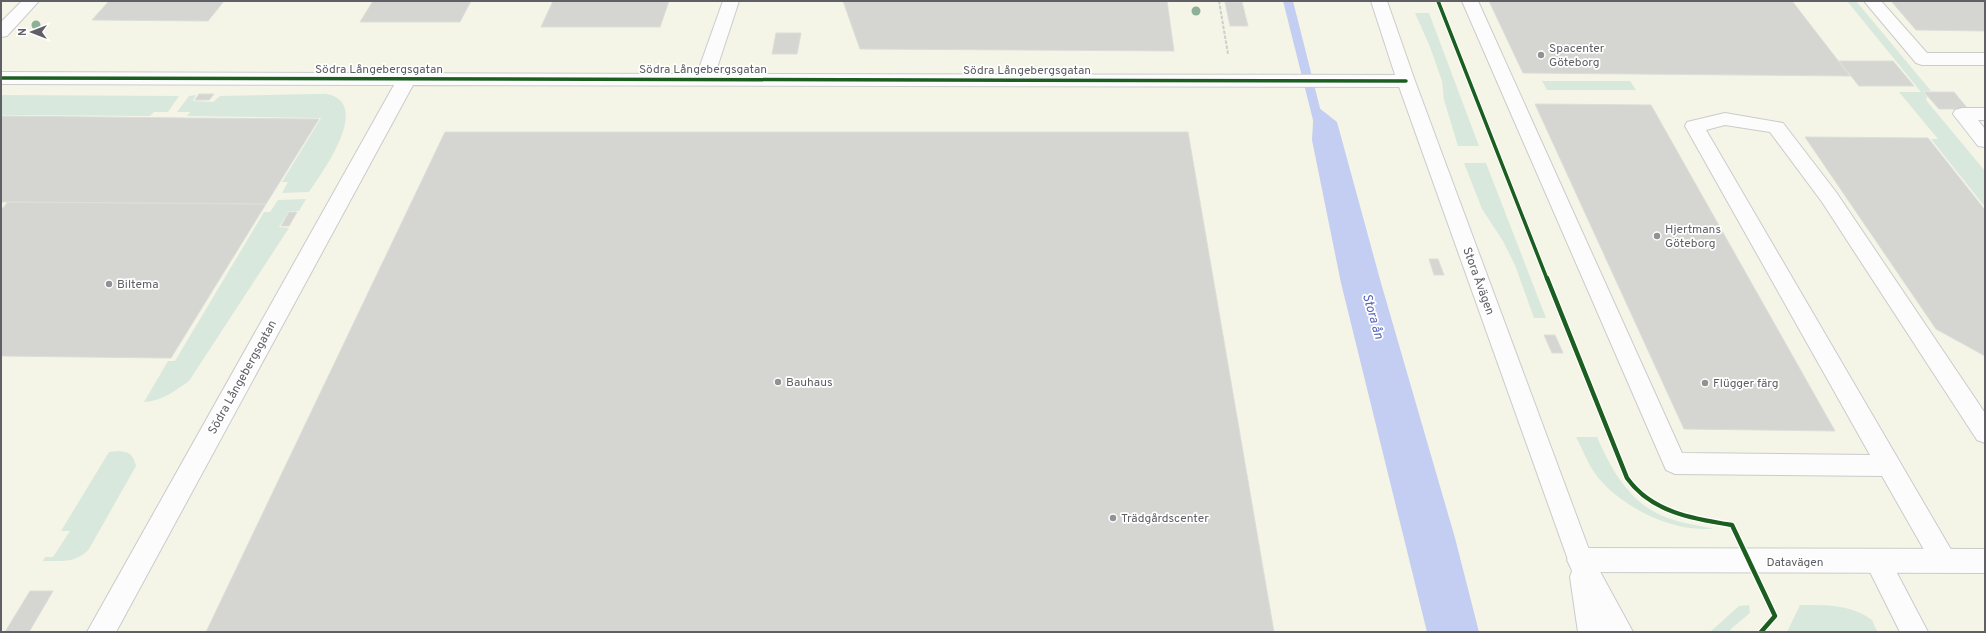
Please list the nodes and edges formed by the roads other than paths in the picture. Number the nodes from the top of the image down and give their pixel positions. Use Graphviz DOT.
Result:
graph roads {
  1 [pos="31,1"];
  2 [pos="731,1"];
  3 [pos="1379,1"];
  4 [pos="1470,1"];
  5 [pos="1872,1"];
  6 [pos="1,32"];
  7 [pos="1985,59"];
  8 [pos="1,78"];
  9 [pos="704,79"];
  10 [pos="406,80"];
  11 [pos="1406,82"];
  12 [pos="1985,114"];
  13 [pos="1985,141"];
  14 [pos="1985,433"];
  15 [pos="1889,466"];
  16 [pos="1580,560"];
  17 [pos="1944,561"];
  18 [pos="1985,561"];
  19 [pos="1878,562"];
  20 [pos="101,632"];
  21 [pos="1592,632"];
  22 [pos="1619,632"];
  23 [pos="1914,632"];
  1 -- 6 [label="street"];
  2 -- 9 [label="street, Södra Långebergsgatan"];
  3 -- 11 [label="street, Stora Åvägen"];
  4 -- 15 [label="street"];
  5 -- 7 [label="street"];
  8 -- 10 [label="street, Södra Långebergsgatan"];
  9 -- 10 [label="street, Södra Långebergsgatan"];
  9 -- 11 [label="street, Södra Långebergsgatan"];
  10 -- 20 [label="street, Södra Långebergsgatan"];
  11 -- 16 [label="street, Stora Åvägen"];
  12 -- 13 [label="street"];
  14 -- 15 [label="street"];
  15 -- 17 [label="street"];
  16 -- 19 [label="street, Datavägen"];
  16 -- 21 [label="street, Stora Åvägen"];
  16 -- 22 [label="street, Stora Åvägen"];
  17 -- 18 [label="street, Datavägen"];
  17 -- 19 [label="street, Datavägen"];
  19 -- 23 [label="street"];
}
